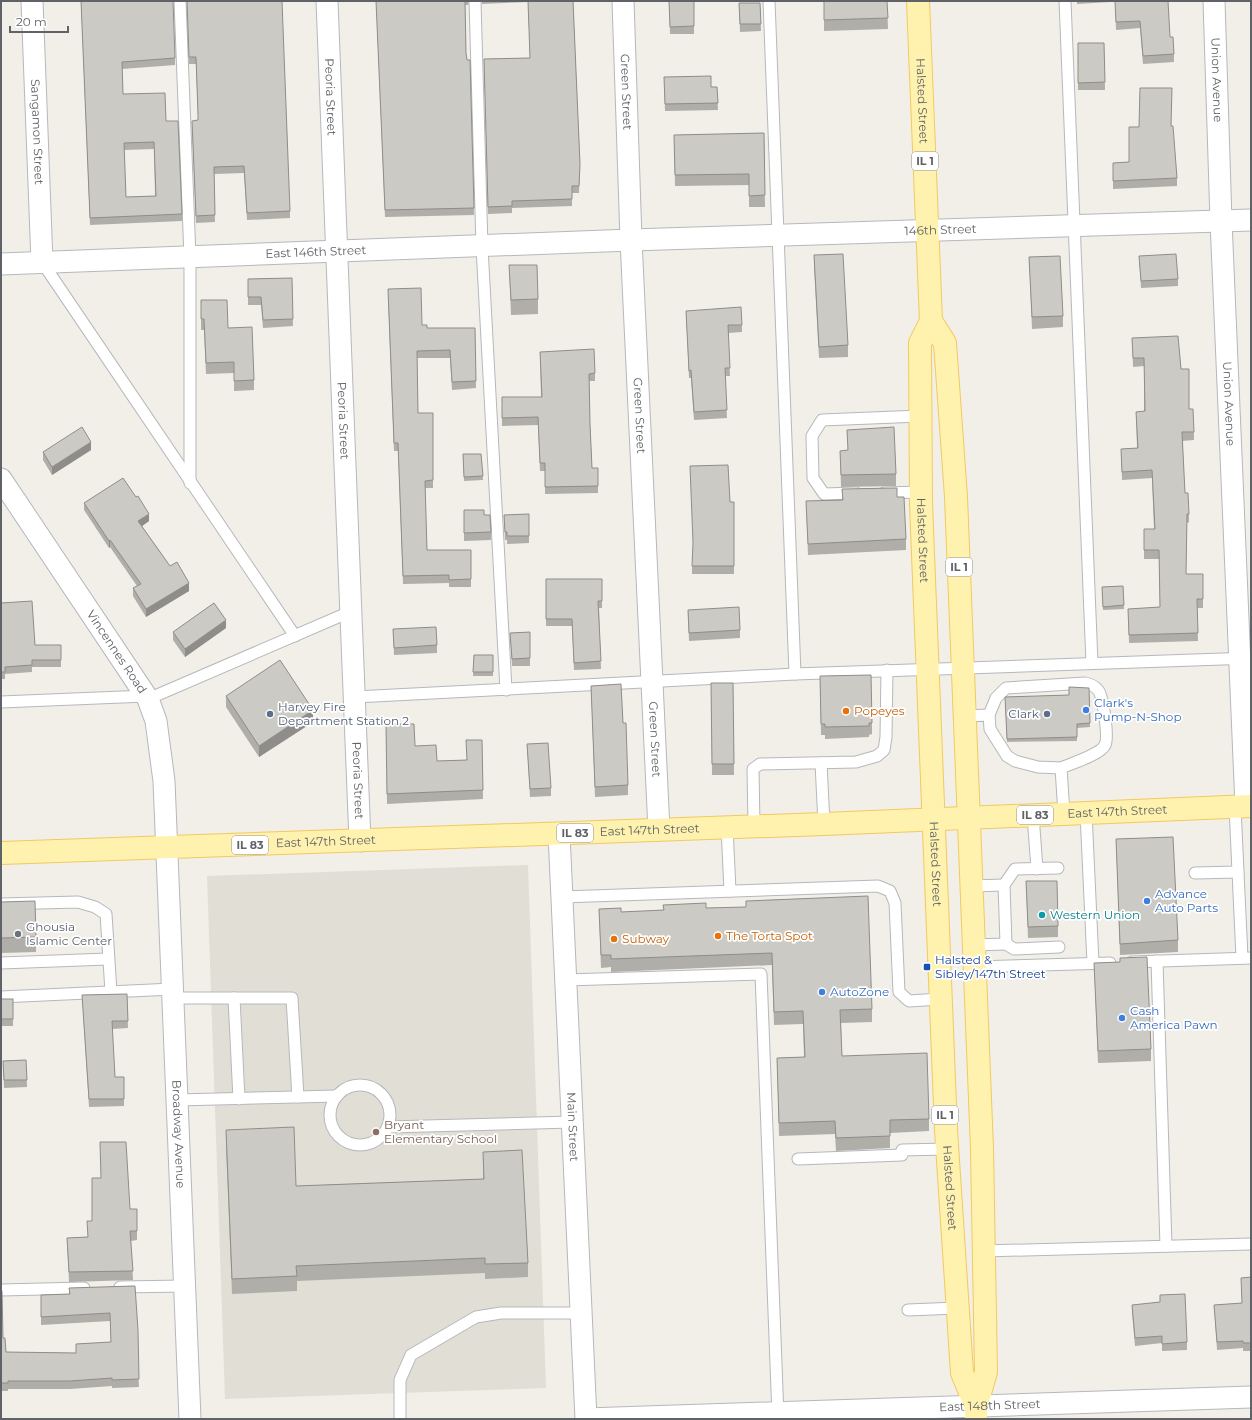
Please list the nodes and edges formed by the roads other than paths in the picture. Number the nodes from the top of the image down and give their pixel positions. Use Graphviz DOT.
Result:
graph roads {
  1 [pos="32,1"];
  2 [pos="180,1"];
  3 [pos="327,1"];
  4 [pos="475,1"];
  5 [pos="623,1"];
  6 [pos="769,1"];
  7 [pos="918,1"];
  8 [pos="1064,1"];
  9 [pos="1214,1"];
  10 [pos="1221,220"];
  11 [pos="1251,220"];
  12 [pos="1074,225"];
  13 [pos="928,230"];
  14 [pos="778,235"];
  15 [pos="631,240"];
  16 [pos="482,247"];
  17 [pos="335,252"];
  18 [pos="190,257"];
  19 [pos="42,262"];
  20 [pos="1,264"];
  21 [pos="932,321"];
  22 [pos="920,416"];
  23 [pos="1,479"];
  24 [pos="190,483"];
  25 [pos="921,492"];
  26 [pos="352,611"];
  27 [pos="295,636"];
  28 [pos="1245,659"];
  29 [pos="1092,663"];
  30 [pos="963,668"];
  31 [pos="927,669"];
  32 [pos="886,670"];
  33 [pos="795,674"];
  34 [pos="653,682"];
  35 [pos="506,690"];
  36 [pos="147,697"];
  37 [pos="355,697"];
  38 [pos="1,702"];
  39 [pos="964,716"];
  40 [pos="989,716"];
  41 [pos="821,763"];
  42 [pos="1061,768"];
  43 [pos="1244,806"];
  44 [pos="1086,813"];
  45 [pos="1064,814"];
  46 [pos="1033,815"];
  47 [pos="968,818"];
  48 [pos="933,819"];
  49 [pos="824,824"];
  50 [pos="754,826"];
  51 [pos="727,827"];
  52 [pos="659,830"];
  53 [pos="559,834"];
  54 [pos="360,841"];
  55 [pos="167,848"];
  56 [pos="1,853"];
  57 [pos="1058,868"];
  58 [pos="1037,869"];
  59 [pos="1238,872"];
  60 [pos="1195,873"];
  61 [pos="1004,885"];
  62 [pos="971,886"];
  63 [pos="730,891"];
  64 [pos="562,897"];
  65 [pos="1,904"];
  66 [pos="1006,944"];
  67 [pos="973,945"];
  68 [pos="1059,947"];
  69 [pos="1247,958"];
  70 [pos="108,959"];
  71 [pos="1157,962"];
  72 [pos="1,963"];
  73 [pos="1093,963"];
  74 [pos="974,967"];
  75 [pos="566,980"];
  76 [pos="111,992"];
  77 [pos="173,993"];
  78 [pos="1,997"];
  79 [pos="234,998"];
  80 [pos="940,1000"];
  81 [pos="337,1096"];
  82 [pos="298,1097"];
  83 [pos="239,1098"];
  84 [pos="177,1100"];
  85 [pos="572,1122"];
  86 [pos="388,1127"];
  87 [pos="947,1149"];
  88 [pos="798,1159"];
  89 [pos="1251,1244"];
  90 [pos="1166,1246"];
  91 [pos="984,1251"];
  92 [pos="184,1286"];
  93 [pos="113,1287"];
  94 [pos="97,1288"];
  95 [pos="1,1290"];
  96 [pos="957,1308"];
  97 [pos="908,1310"];
  98 [pos="581,1314"];
  99 [pos="1251,1397"];
  100 [pos="976,1413"];
  101 [pos="778,1416"];
  102 [pos="190,1419"];
  103 [pos="400,1419"];
  104 [pos="586,1419"];
  1 -- 19 [label="street, Sangamon Street"];
  2 -- 18 [label="lane"];
  3 -- 17 [label="street, Peoria Street"];
  4 -- 16 [label="lane"];
  5 -- 15 [label="street, Green Street"];
  6 -- 14 [label="lane"];
  7 -- 13 [label="main road, Halsted Street / IL 1"];
  8 -- 12 [label="lane"];
  9 -- 10 [label="street, Union Avenue"];
  10 -- 11 [label="street, 146th Street"];
  10 -- 12 [label="street, 146th Street"];
  10 -- 28 [label="street, Union Avenue"];
  12 -- 13 [label="street, 146th Street"];
  12 -- 29 [label="lane"];
  13 -- 14 [label="street, 146th Street"];
  13 -- 21 [label="main road, Halsted Street / IL 1"];
  14 -- 15 [label="street, 146th Street"];
  14 -- 33 [label="lane"];
  15 -- 16 [label="street, East 146th Street"];
  15 -- 34 [label="street, Green Street"];
  16 -- 17 [label="street, East 146th Street"];
  16 -- 35 [label="lane"];
  17 -- 18 [label="street, East 146th Street"];
  17 -- 26 [label="street, Peoria Street"];
  18 -- 19 [label="street, East 146th Street"];
  18 -- 24 [label="lane"];
  19 -- 20 [label="street, East 146th Street"];
  19 -- 24 [label="lane"];
  21 -- 22 [label="main road, Halsted Street / IL 1"];
  21 -- 30 [label="main road, Halsted Street / IL 1"];
  22 -- 25 [label="main road, Halsted Street / IL 1"];
  22 -- 25 [label="lane"];
  23 -- 36 [label="street, Vincennes Road"];
  24 -- 27 [label="lane"];
  25 -- 31 [label="main road, Halsted Street / IL 1"];
  26 -- 27 [label="lane"];
  26 -- 37 [label="street, Peoria Street"];
  27 -- 36 [label="lane"];
  28 -- 29 [label="lane"];
  28 -- 43 [label="street, Union Avenue"];
  29 -- 30 [label="lane"];
  30 -- 31 [label="lane"];
  30 -- 39 [label="main road, Halsted Street / IL 1"];
  31 -- 32 [label="lane"];
  31 -- 48 [label="main road, Halsted Street / IL 1"];
  32 -- 33 [label="lane"];
  32 -- 41 [label="lane"];
  33 -- 34 [label="lane"];
  34 -- 35 [label="lane"];
  34 -- 52 [label="street, Green Street"];
  35 -- 37 [label="lane"];
  36 -- 38 [label="lane"];
  36 -- 55 [label="street, Vincennes Road"];
  37 -- 54 [label="street, Peoria Street"];
  39 -- 40 [label="lane"];
  39 -- 47 [label="main road, Halsted Street / IL 1"];
  40 -- 42 [label="lane"];
  40 -- 42 [label="lane"];
  41 -- 49 [label="lane"];
  41 -- 50 [label="lane"];
  42 -- 45 [label="lane"];
  43 -- 44 [label="main road, East 147th Street / IL 83"];
  43 -- 59 [label="lane"];
  44 -- 45 [label="main road, East 147th Street / IL 83"];
  44 -- 73 [label="lane"];
  45 -- 46 [label="main road, East 147th Street / IL 83"];
  46 -- 47 [label="main road, East 147th Street / IL 83"];
  46 -- 58 [label="lane"];
  47 -- 48 [label="main road, East 147th Street / IL 83"];
  47 -- 62 [label="main road, Halsted Street / IL 1"];
  48 -- 49 [label="main road, East 147th Street / IL 83"];
  48 -- 80 [label="main road, Halsted Street / IL 1"];
  49 -- 50 [label="main road, East 147th Street / IL 83"];
  50 -- 51 [label="main road, East 147th Street / IL 83"];
  51 -- 52 [label="main road, East 147th Street / IL 83"];
  51 -- 63 [label="lane"];
  52 -- 53 [label="main road, East 147th Street / IL 83"];
  53 -- 54 [label="main road, East 147th Street / IL 83"];
  53 -- 64 [label="street, Main Street"];
  54 -- 55 [label="main road, East 147th Street / IL 83"];
  55 -- 56 [label="main road, East 147th Street / IL 83"];
  55 -- 77 [label="street, Broadway Avenue"];
  57 -- 58 [label="lane"];
  58 -- 61 [label="lane"];
  59 -- 60 [label="lane"];
  59 -- 69 [label="lane"];
  61 -- 62 [label="lane"];
  61 -- 66 [label="lane"];
  62 -- 67 [label="main road, Halsted Street / IL 1"];
  63 -- 64 [label="lane"];
  63 -- 80 [label="lane"];
  64 -- 75 [label="street, Main Street"];
  65 -- 70 [label="lane"];
  66 -- 67 [label="lane"];
  66 -- 68 [label="lane"];
  67 -- 74 [label="main road, Halsted Street / IL 1"];
  69 -- 71 [label="lane"];
  70 -- 72 [label="lane"];
  70 -- 76 [label="lane"];
  71 -- 73 [label="lane"];
  71 -- 90 [label="lane"];
  73 -- 74 [label="lane"];
  74 -- 91 [label="main road, Halsted Street / IL 1"];
  75 -- 85 [label="street, Main Street"];
  75 -- 101 [label="lane"];
  76 -- 77 [label="lane"];
  76 -- 78 [label="lane"];
  77 -- 79 [label="lane"];
  77 -- 84 [label="street, Broadway Avenue"];
  79 -- 82 [label="lane"];
  79 -- 83 [label="lane"];
  80 -- 87 [label="main road, Halsted Street / IL 1"];
  81 -- 82 [label="lane"];
  81 -- 86 [label="lane"];
  81 -- 86 [label="lane"];
  82 -- 83 [label="lane"];
  83 -- 84 [label="lane"];
  84 -- 92 [label="street, Broadway Avenue"];
  85 -- 86 [label="lane"];
  85 -- 98 [label="street, Main Street"];
  87 -- 88 [label="lane"];
  87 -- 96 [label="main road, Halsted Street / IL 1"];
  89 -- 90 [label="lane"];
  90 -- 91 [label="lane"];
  91 -- 100 [label="main road, Halsted Street / IL 1"];
  92 -- 93 [label="lane"];
  92 -- 102 [label="street, Broadway Avenue"];
  94 -- 95 [label="lane"];
  96 -- 97 [label="lane"];
  96 -- 100 [label="main road, Halsted Street / IL 1"];
  98 -- 103 [label="lane"];
  98 -- 104 [label="street, Main Street"];
  99 -- 100 [label="street, East 148th Street"];
  100 -- 101 [label="street, East 148th Street"];
  101 -- 104 [label="street, East 148th Street"];
}
